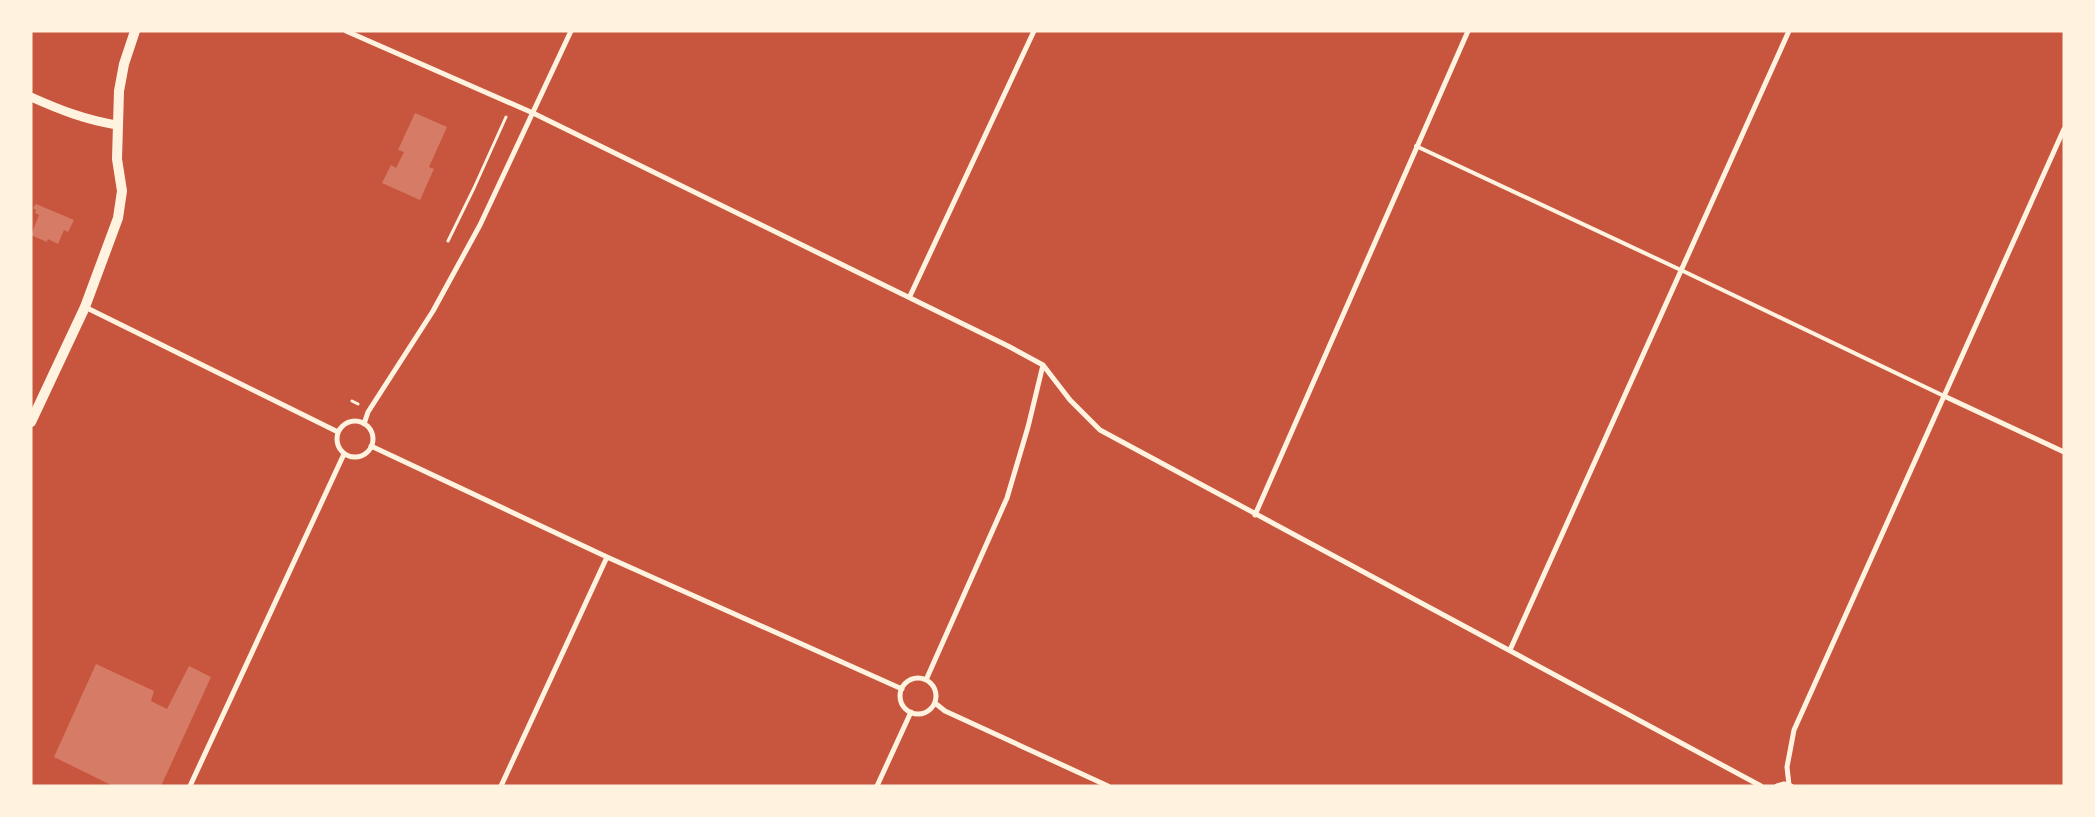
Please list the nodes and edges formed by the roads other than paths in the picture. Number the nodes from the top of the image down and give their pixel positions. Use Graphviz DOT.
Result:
graph roads {
  1 [pos="135,31"];
  2 [pos="346,31"];
  3 [pos="571,31"];
  4 [pos="1034,31"];
  5 [pos="1468,31"];
  6 [pos="1789,31"];
  7 [pos="31,97"];
  8 [pos="533,113"];
  9 [pos="117,125"];
  10 [pos="2064,129"];
  11 [pos="1416,146"];
  12 [pos="1682,270"];
  13 [pos="910,296"];
  14 [pos="85,307"];
  15 [pos="1042,365"];
  16 [pos="1944,396"];
  17 [pos="31,422"];
  18 [pos="364,424"];
  19 [pos="338,432"];
  20 [pos="371,446"];
  21 [pos="2064,452"];
  22 [pos="344,454"];
  23 [pos="1255,515"];
  24 [pos="607,557"];
  25 [pos="1510,650"];
  26 [pos="926,680"];
  27 [pos="902,689"];
  28 [pos="935,704"];
  29 [pos="911,712"];
  30 [pos="1790,785"];
  31 [pos="190,786"];
  32 [pos="501,786"];
  33 [pos="877,786"];
  34 [pos="1108,786"];
  35 [pos="1761,786"];
  36 [pos="1777,786"];
  1 -- 9 [label="main road"];
  2 -- 8 [label="street"];
  3 -- 8 [label="street"];
  4 -- 13 [label="street"];
  5 -- 11 [label="street"];
  6 -- 12 [label="street"];
  7 -- 9 [label="street"];
  8 -- 13 [label="street"];
  8 -- 18 [label="street"];
  9 -- 14 [label="main road"];
  10 -- 16 [label="street"];
  11 -- 12 [label="lane"];
  11 -- 23 [label="street"];
  12 -- 16 [label="lane"];
  12 -- 25 [label="street"];
  13 -- 15 [label="street"];
  14 -- 17 [label="main road"];
  14 -- 19 [label="street"];
  15 -- 23 [label="street"];
  15 -- 26 [label="street"];
  16 -- 21 [label="street"];
  16 -- 30 [label="street"];
  18 -- 19 [label="street"];
  18 -- 20 [label="street"];
  19 -- 22 [label="street"];
  20 -- 22 [label="street"];
  20 -- 24 [label="street"];
  22 -- 31 [label="street"];
  23 -- 25 [label="street"];
  24 -- 27 [label="street"];
  24 -- 32 [label="street"];
  25 -- 35 [label="street"];
  26 -- 27 [label="street"];
  26 -- 28 [label="street"];
  27 -- 29 [label="street"];
  28 -- 29 [label="street"];
  28 -- 34 [label="street"];
  29 -- 33 [label="street"];
  30 -- 36 [label="street"];
}
